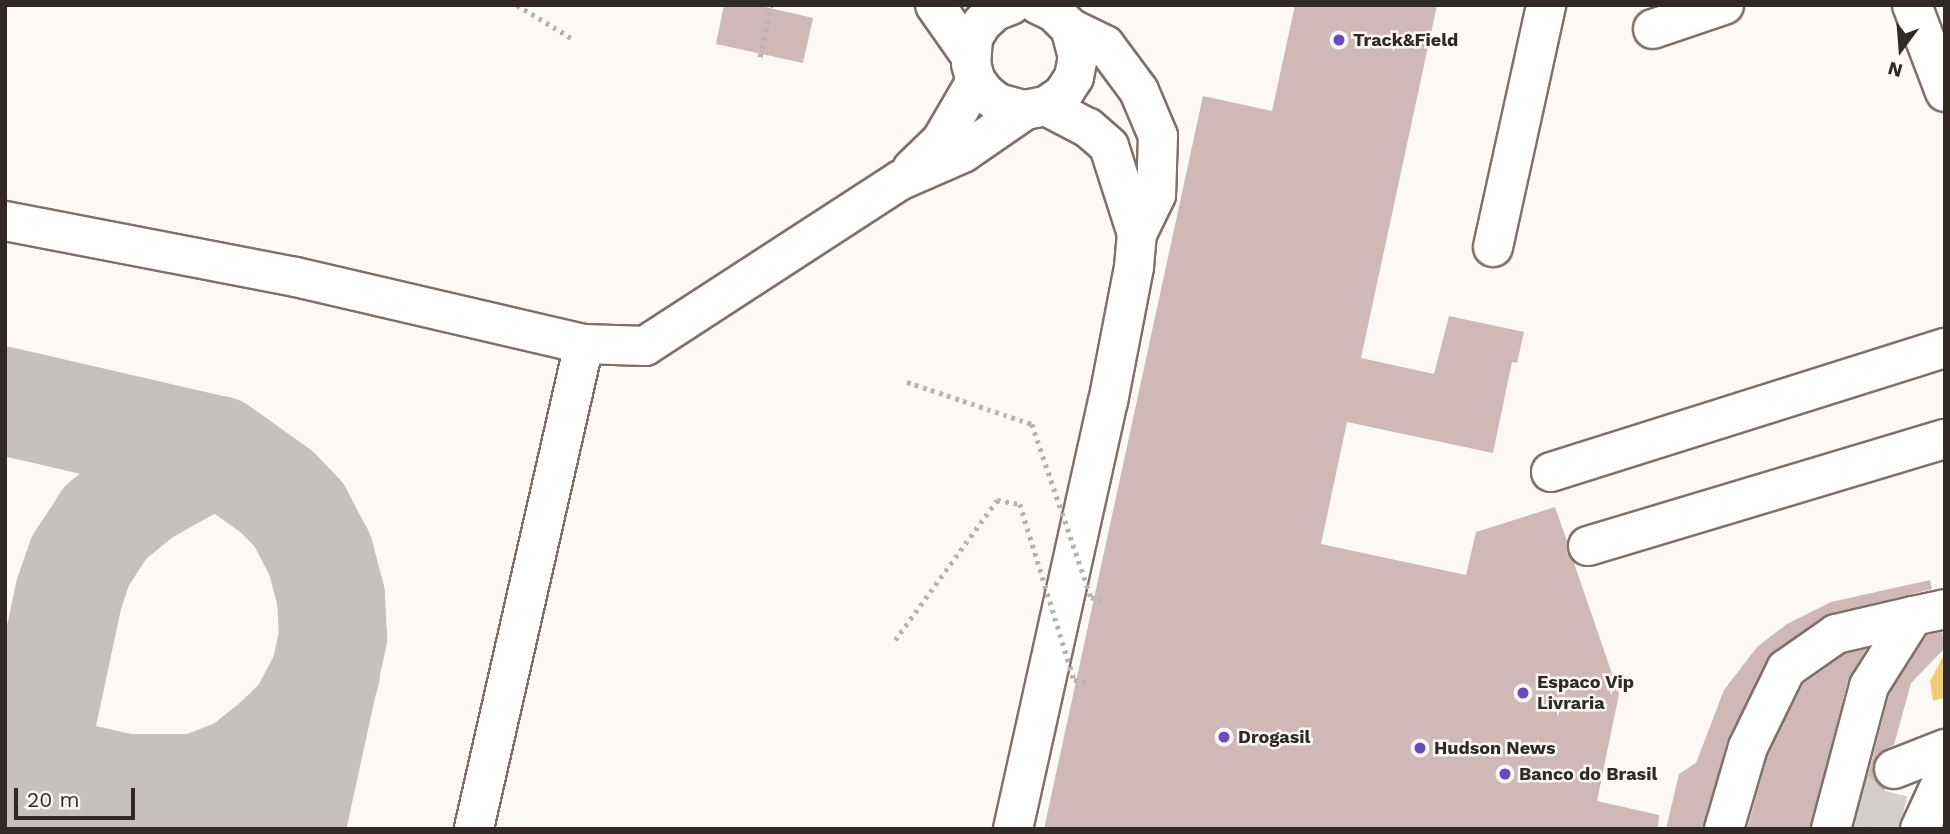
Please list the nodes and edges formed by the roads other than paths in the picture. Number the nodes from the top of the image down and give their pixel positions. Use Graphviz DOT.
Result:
graph roads {
  1 [pos="935,5"];
  2 [pos="1010,5"];
  3 [pos="1038,5"];
  4 [pos="1546,5"];
  5 [pos="1724,5"];
  6 [pos="1912,5"];
  7 [pos="1070,28"];
  8 [pos="1653,29"];
  9 [pos="973,68"];
  10 [pos="1945,92"];
  11 [pos="1035,108"];
  12 [pos="901,180"];
  13 [pos="5,221"];
  14 [pos="1137,234"];
  15 [pos="1493,247"];
  16 [pos="584,344"];
  17 [pos="1945,348"];
  18 [pos="1945,439"];
  19 [pos="1551,472"];
  20 [pos="1588,546"];
  21 [pos="1929,613"];
  22 [pos="1945,749"];
  23 [pos="1894,769"];
  24 [pos="1945,775"];
  25 [pos="474,829"];
  26 [pos="1013,829"];
  27 [pos="1724,829"];
  28 [pos="1831,829"];
  29 [pos="1920,829"];
  1 -- 9 [label="street"];
  2 -- 9 [label="street"];
  3 -- 7 [label="street"];
  4 -- 15 [label="street"];
  5 -- 8 [label="street"];
  6 -- 10 [label="street"];
  7 -- 11 [label="street"];
  7 -- 14 [label="street"];
  9 -- 11 [label="street"];
  9 -- 12 [label="street"];
  11 -- 12 [label="street"];
  11 -- 14 [label="street"];
  12 -- 16 [label="street"];
  13 -- 16 [label="street"];
  14 -- 26 [label="street"];
  16 -- 25 [label="street"];
  17 -- 19 [label="street"];
  18 -- 20 [label="street"];
  21 -- 27 [label="street"];
  21 -- 28 [label="street"];
  22 -- 23 [label="street"];
  24 -- 29 [label="street"];
}
